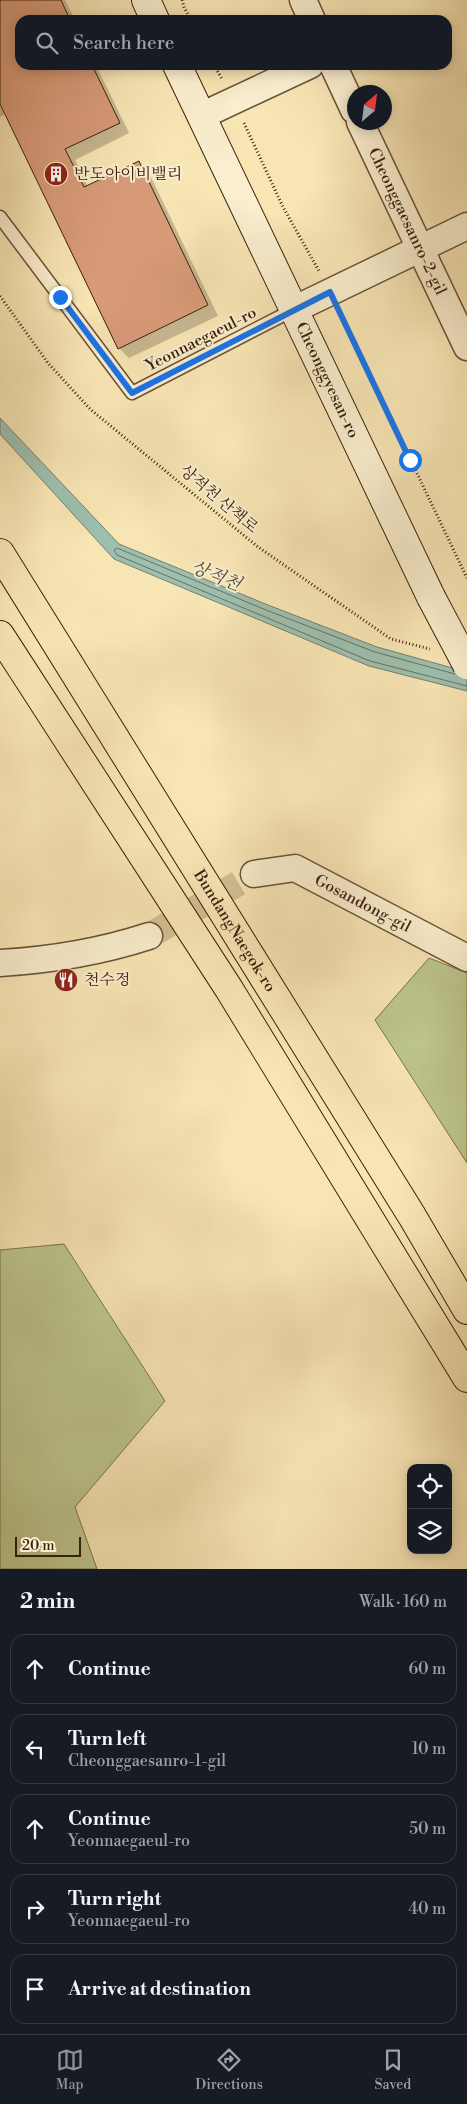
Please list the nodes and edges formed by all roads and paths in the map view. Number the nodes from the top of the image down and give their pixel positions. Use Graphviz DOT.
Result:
graph roads {
  1 [pos="146,0"];
  2 [pos="182,0"];
  3 [pos="303,0"];
  4 [pos="153,15"];
  5 [pos="188,15"];
  6 [pos="310,15"];
  7 [pos="179,70"];
  8 [pos="217,70"];
  9 [pos="299,70"];
  10 [pos="335,70"];
  11 [pos="347,95"];
  12 [pos="233,100"];
  13 [pos="201,116"];
  14 [pos="364,130"];
  15 [pos="0,217"];
  16 [pos="467,226"];
  17 [pos="420,249"];
  18 [pos="330,292"];
  19 [pos="0,296"];
  20 [pos="293,310"];
  21 [pos="467,347"];
  22 [pos="0,553"];
  23 [pos="467,578"];
  24 [pos="0,635"];
  25 [pos="438,652"];
  26 [pos="467,665"];
  27 [pos="254,874"];
  28 [pos="149,936"];
  29 [pos="467,958"];
  30 [pos="0,963"];
  31 [pos="465,1307"];
  32 [pos="432,1320"];
  33 [pos="467,1378"];
  34 [pos="467,1383"];
  1 -- 4 [label="main road"];
  2 -- 5 [label="path"];
  3 -- 6 [label="street"];
  7 -- 13 [label="main road, Cheonggyesan-ro"];
  8 -- 12 [label="path"];
  9 -- 12 [label="street"];
  10 -- 11 [label="street"];
  12 -- 13 [label="street"];
  12 -- 18 [label="path"];
  13 -- 20 [label="main road, Cheonggyesan-ro"];
  14 -- 17 [label="street, Cheonggaesanro-2-gil"];
  15 -- 20 [label="lane, Yeonnaegaeul-ro"];
  16 -- 17 [label="street"];
  17 -- 18 [label="street"];
  17 -- 21 [label="street, Cheonggaesanro-2-gil"];
  18 -- 20 [label="street"];
  18 -- 23 [label="path"];
  19 -- 25 [label="path, 상적천 산책로"];
  20 -- 26 [label="main road, Cheonggyesan-ro, bridge"];
  22 -- 31 [label="highway, BundangNaegok-ro"];
  24 -- 32 [label="highway"];
  27 -- 29 [label="street, Gosandong-gil"];
  28 -- 30 [label="street"];
  32 -- 33 [label="highway"];
  32 -- 34 [label="highway"];
}
